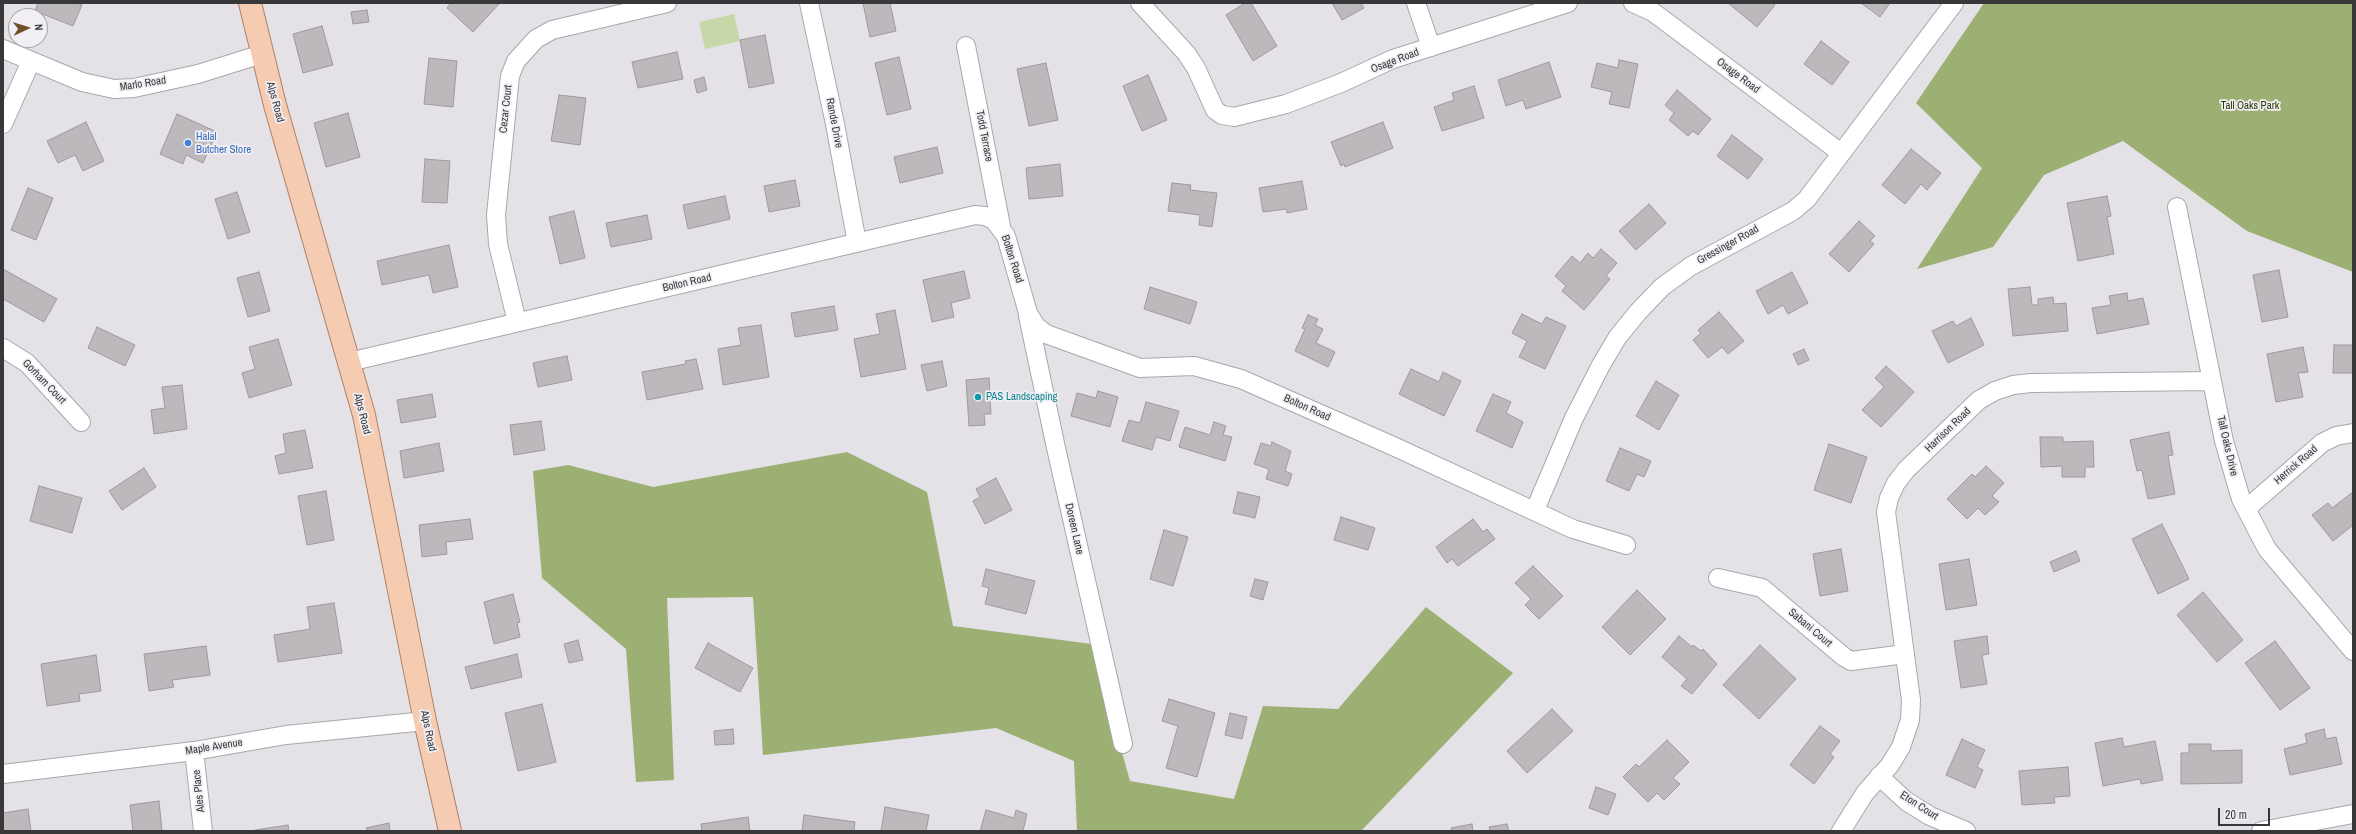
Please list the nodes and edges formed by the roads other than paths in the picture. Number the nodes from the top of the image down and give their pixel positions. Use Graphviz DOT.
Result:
graph roads {
  1 [pos="250,3"];
  2 [pos="667,3"];
  3 [pos="809,3"];
  4 [pos="1140,3"];
  5 [pos="1416,3"];
  6 [pos="1568,3"];
  7 [pos="1633,3"];
  8 [pos="1954,3"];
  9 [pos="966,46"];
  10 [pos="1431,47"];
  11 [pos="3,49"];
  12 [pos="262,54"];
  13 [pos="31,61"];
  14 [pos="3,124"];
  15 [pos="1841,153"];
  16 [pos="2177,207"];
  17 [pos="1001,226"];
  18 [pos="857,243"];
  19 [pos="1028,313"];
  20 [pos="516,322"];
  21 [pos="3,348"];
  22 [pos="348,362"];
  23 [pos="2212,381"];
  24 [pos="81,422"];
  25 [pos="2353,433"];
  26 [pos="2246,509"];
  27 [pos="1535,510"];
  28 [pos="1626,545"];
  29 [pos="1718,578"];
  30 [pos="2353,651"];
  31 [pos="1905,654"];
  32 [pos="425,721"];
  33 [pos="1123,744"];
  34 [pos="194,750"];
  35 [pos="3,774"];
  36 [pos="1880,776"];
  37 [pos="2353,814"];
  38 [pos="203,831"];
  39 [pos="450,831"];
  40 [pos="1841,831"];
  41 [pos="1966,831"];
  42 [pos="2261,831"];
  1 -- 12 [label="main road, Alps Road"];
  2 -- 20 [label="street, Cezar Court"];
  3 -- 18 [label="street, Rande Drive"];
  4 -- 10 [label="street, Osage Road"];
  5 -- 10 [label="street"];
  6 -- 10 [label="street, Osage Road"];
  7 -- 15 [label="street, Osage Road"];
  8 -- 15 [label="street, Gressinger Road"];
  9 -- 17 [label="street, Todd Terrace"];
  11 -- 13 [label="street, Marlo Road"];
  12 -- 13 [label="street, Marlo Road"];
  12 -- 22 [label="main road, Alps Road"];
  13 -- 14 [label="street"];
  15 -- 27 [label="street, Gressinger Road"];
  16 -- 23 [label="street, Tall Oaks Drive"];
  17 -- 18 [label="street, Bolton Road"];
  17 -- 19 [label="street, Bolton Road"];
  18 -- 20 [label="street, Bolton Road"];
  19 -- 27 [label="street, Bolton Road"];
  19 -- 33 [label="street, Doreen Lane"];
  20 -- 22 [label="street, Bolton Road"];
  21 -- 24 [label="street, Gorham Court"];
  22 -- 32 [label="main road, Alps Road"];
  23 -- 26 [label="street, Tall Oaks Drive"];
  23 -- 31 [label="street, Harrison Road"];
  25 -- 26 [label="street, Herrick Road"];
  26 -- 30 [label="street, Tall Oaks Drive"];
  27 -- 28 [label="street, Bolton Road"];
  29 -- 31 [label="street, Sabani Court"];
  31 -- 36 [label="street, Harrison Road"];
  32 -- 34 [label="street, Maple Avenue"];
  32 -- 39 [label="main road, Alps Road"];
  34 -- 35 [label="street, Maple Avenue"];
  34 -- 38 [label="street, Ales Place"];
  36 -- 40 [label="street"];
  36 -- 41 [label="street, Eton Court"];
  37 -- 42 [label="street"];
}
